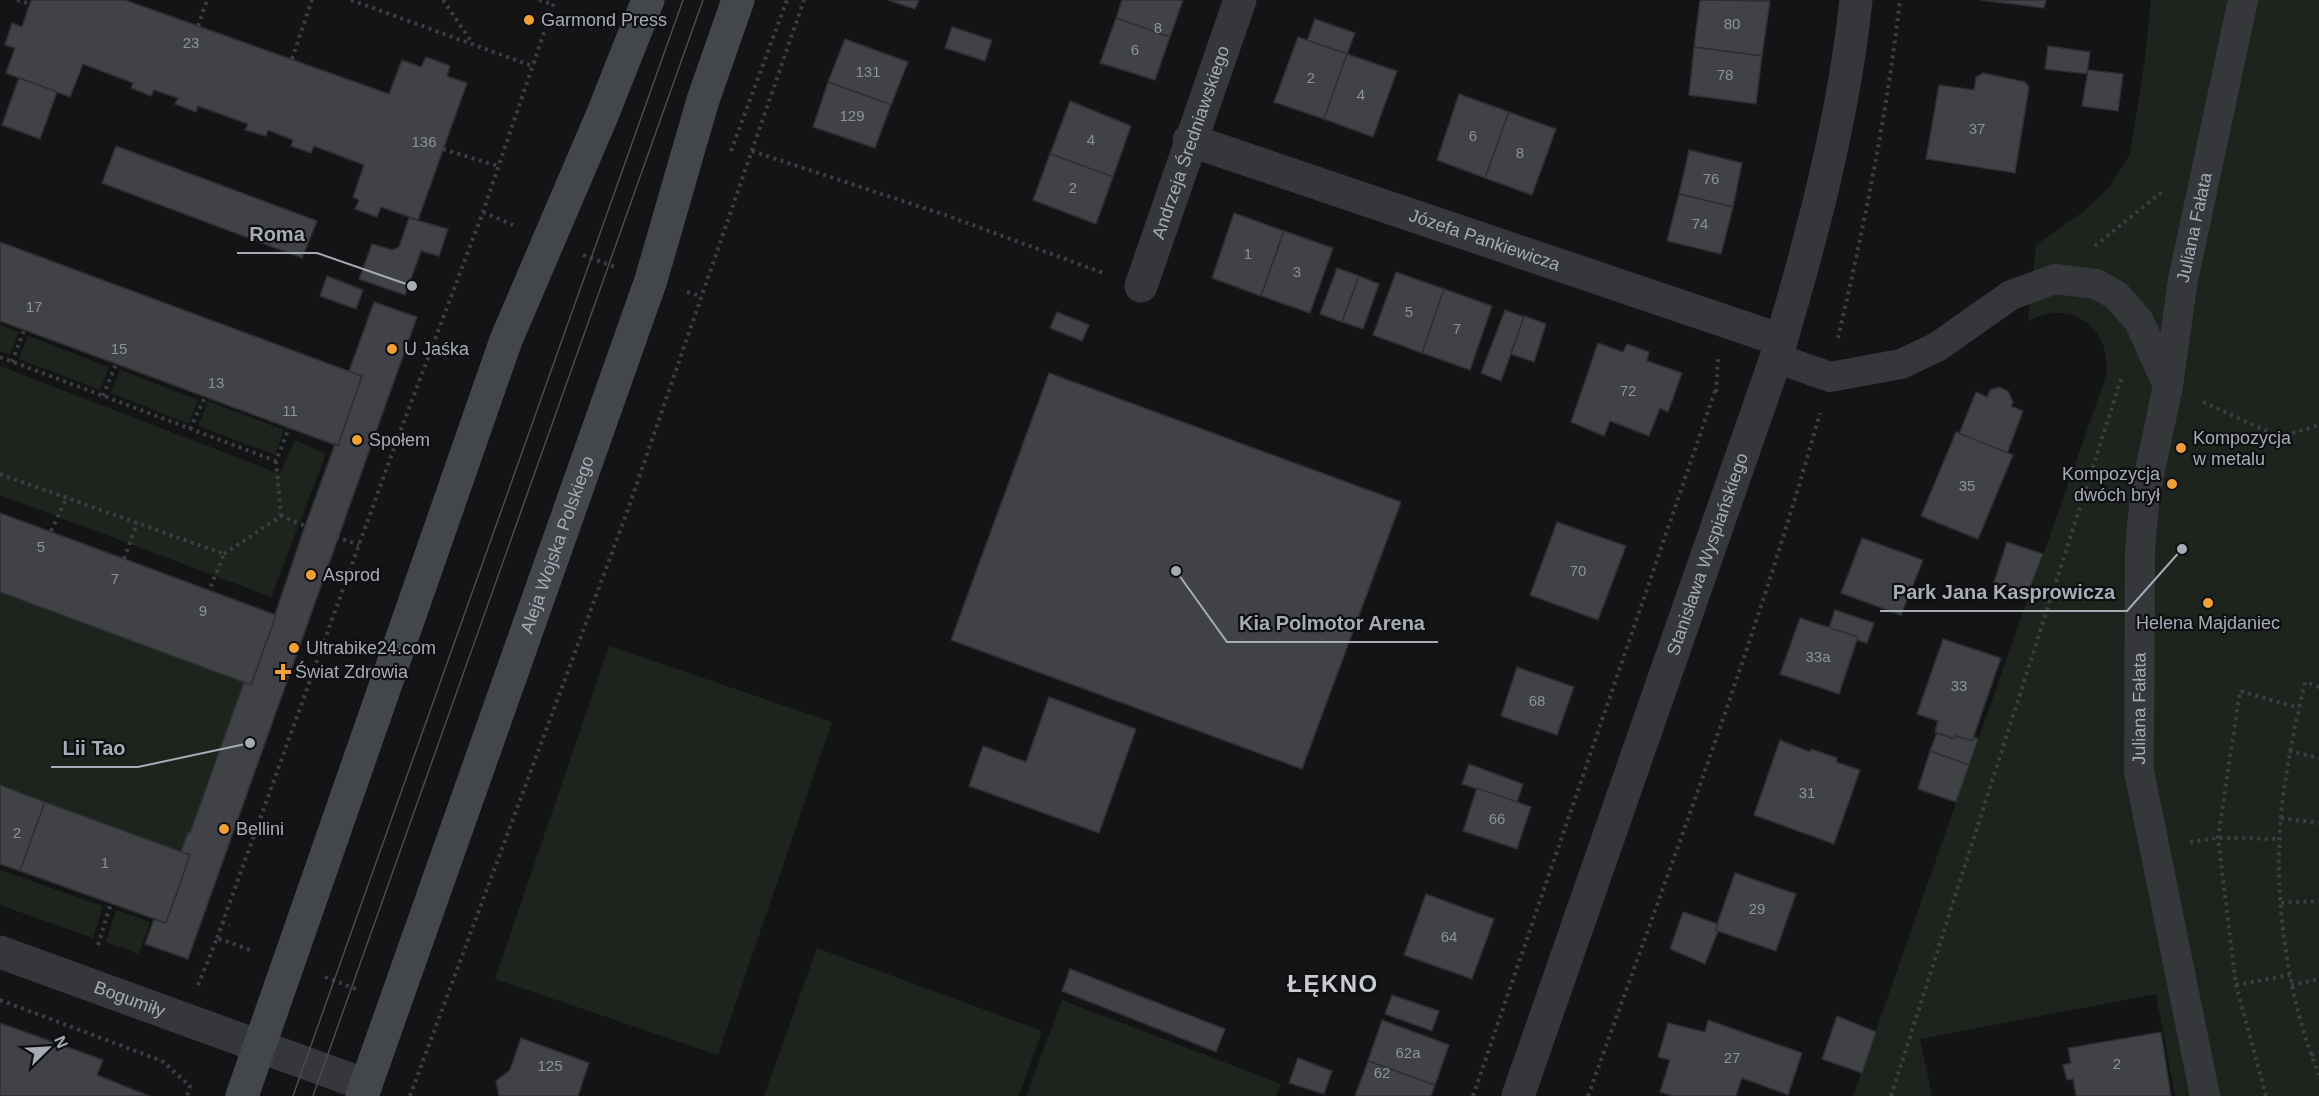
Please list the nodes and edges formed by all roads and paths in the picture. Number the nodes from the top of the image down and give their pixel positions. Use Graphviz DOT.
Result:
graph roads {
  1 [pos="17,0"];
  2 [pos="207,0"];
  3 [pos="312,0"];
  4 [pos="351,0"];
  5 [pos="443,0"];
  6 [pos="539,0"];
  7 [pos="648,0"];
  8 [pos="738,0"];
  9 [pos="804,0"];
  10 [pos="1239,0"];
  11 [pos="1856,0"];
  12 [pos="1900,0"];
  13 [pos="2243,0"];
  14 [pos="554,2"];
  15 [pos="30,4"];
  16 [pos="198,26"];
  17 [pos="474,45"];
  18 [pos="292,59"];
  19 [pos="532,66"];
  20 [pos="1189,140"];
  21 [pos="443,149"];
  22 [pos="752,151"];
  23 [pos="498,166"];
  24 [pos="2165,188"];
  25 [pos="483,212"];
  26 [pos="523,230"];
  27 [pos="580,254"];
  28 [pos="623,270"];
  29 [pos="2055,279"];
  30 [pos="1141,286"];
  31 [pos="2139,321"];
  32 [pos="1730,322"];
  33 [pos="24,330"];
  34 [pos="1779,349"];
  35 [pos="0,357"];
  36 [pos="12,362"];
  37 [pos="116,364"];
  38 [pos="1830,377"];
  39 [pos="2168,386"];
  40 [pos="1715,391"];
  41 [pos="103,396"];
  42 [pos="205,397"];
  43 [pos="1760,409"];
  44 [pos="2319,425"];
  45 [pos="289,428"];
  46 [pos="190,429"];
  47 [pos="276,461"];
  48 [pos="0,474"];
  49 [pos="67,497"];
  50 [pos="281,516"];
  51 [pos="137,523"];
  52 [pos="305,526"];
  53 [pos="51,531"];
  54 [pos="336,537"];
  55 [pos="359,545"];
  56 [pos="224,554"];
  57 [pos="124,558"];
  58 [pos="209,591"];
  59 [pos="2319,687"];
  60 [pos="2299,708"];
  61 [pos="2289,751"];
  62 [pos="2319,758"];
  63 [pos="2281,818"];
  64 [pos="2319,823"];
  65 [pos="2218,838"];
  66 [pos="2281,839"];
  67 [pos="2319,901"];
  68 [pos="111,903"];
  69 [pos="2281,903"];
  70 [pos="222,922"];
  71 [pos="230,925"];
  72 [pos="216,938"];
  73 [pos="97,946"];
  74 [pos="0,952"];
  75 [pos="260,953"];
  76 [pos="317,974"];
  77 [pos="2290,975"];
  78 [pos="2319,980"];
  79 [pos="2236,985"];
  80 [pos="2291,986"];
  81 [pos="196,988"];
  82 [pos="363,992"];
  83 [pos="0,1000"];
  84 [pos="258,1047"];
  85 [pos="2319,1052"];
  86 [pos="2311,1055"];
  87 [pos="2319,1075"];
  88 [pos="364,1090"];
  89 [pos="187,1096"];
  90 [pos="242,1096"];
  91 [pos="410,1096"];
  92 [pos="1473,1096"];
  93 [pos="1518,1096"];
  94 [pos="1588,1096"];
  95 [pos="1892,1096"];
  96 [pos="2205,1096"];
  97 [pos="2266,1096"];
  1 -- 15 [label="path"];
  2 -- 16 [label="path"];
  3 -- 18 [label="path"];
  4 -- 17 [label="path"];
  5 -- 17 [label="path"];
  6 -- 14 [label="path"];
  7 -- 84 [label="main road"];
  8 -- 88 [label="main road, Aleja Wojska Polskiego"];
  9 -- 22 [label="path"];
  10 -- 20 [label="street, Andrzeja Średniawskiego"];
  11 -- 34 [label="street, Stanisława Wyspiańskiego"];
  12 -- 38 [label="path"];
  13 -- 39 [label="street, Juliana Fałata"];
  14 -- 19 [label="path"];
  17 -- 19 [label="path"];
  19 -- 23 [label="path"];
  20 -- 30 [label="street, Andrzeja Średniawskiego"];
  20 -- 32 [label="street, Józefa Pankiewicza"];
  21 -- 23 [label="path"];
  22 -- 30 [label="path"];
  22 -- 91 [label="path"];
  23 -- 25 [label="path"];
  24 -- 29 [label="path"];
  25 -- 26 [label="path"];
  25 -- 55 [label="path"];
  27 -- 28 [label="path"];
  29 -- 31 [label="street"];
  29 -- 38 [label="street"];
  31 -- 39 [label="street"];
  31 -- 95 [label="path"];
  32 -- 34 [label="street, Józefa Pankiewicza"];
  32 -- 40 [label="path"];
  33 -- 36 [label="path"];
  34 -- 38 [label="street"];
  34 -- 43 [label="street, Stanisława Wyspiańskiego"];
  35 -- 36 [label="path"];
  36 -- 41 [label="path"];
  37 -- 41 [label="path"];
  38 -- 94 [label="path"];
  39 -- 44 [label="path"];
  39 -- 96 [label="street, Juliana Fałata"];
  40 -- 43 [label="path"];
  40 -- 92 [label="path"];
  41 -- 46 [label="path"];
  42 -- 46 [label="path"];
  43 -- 93 [label="street, Stanisława Wyspiańskiego"];
  45 -- 47 [label="path"];
  46 -- 47 [label="path"];
  47 -- 50 [label="path"];
  48 -- 49 [label="path"];
  49 -- 51 [label="path"];
  49 -- 53 [label="path"];
  50 -- 52 [label="path"];
  50 -- 56 [label="path"];
  51 -- 56 [label="path"];
  51 -- 57 [label="path"];
  54 -- 55 [label="path"];
  55 -- 70 [label="path"];
  56 -- 58 [label="path"];
  59 -- 60 [label="path"];
  60 -- 61 [label="path"];
  60 -- 65 [label="path"];
  61 -- 62 [label="path"];
  61 -- 63 [label="path"];
  63 -- 64 [label="path"];
  63 -- 66 [label="path"];
  65 -- 66 [label="path"];
  65 -- 79 [label="path"];
  66 -- 69 [label="path"];
  67 -- 69 [label="path"];
  68 -- 73 [label="path"];
  69 -- 77 [label="path"];
  70 -- 71 [label="path"];
  70 -- 72 [label="path"];
  72 -- 75 [label="path"];
  72 -- 81 [label="path"];
  74 -- 84 [label="street, Bogumiły"];
  76 -- 82 [label="path"];
  77 -- 79 [label="path"];
  77 -- 80 [label="path"];
  78 -- 80 [label="path"];
  79 -- 97 [label="path"];
  80 -- 86 [label="path"];
  83 -- 89 [label="path"];
  84 -- 88 [label="street, Aleja Wojska Polskiego"];
  84 -- 90 [label="main road"];
  85 -- 86 [label="path"];
  86 -- 87 [label="path"];
}
